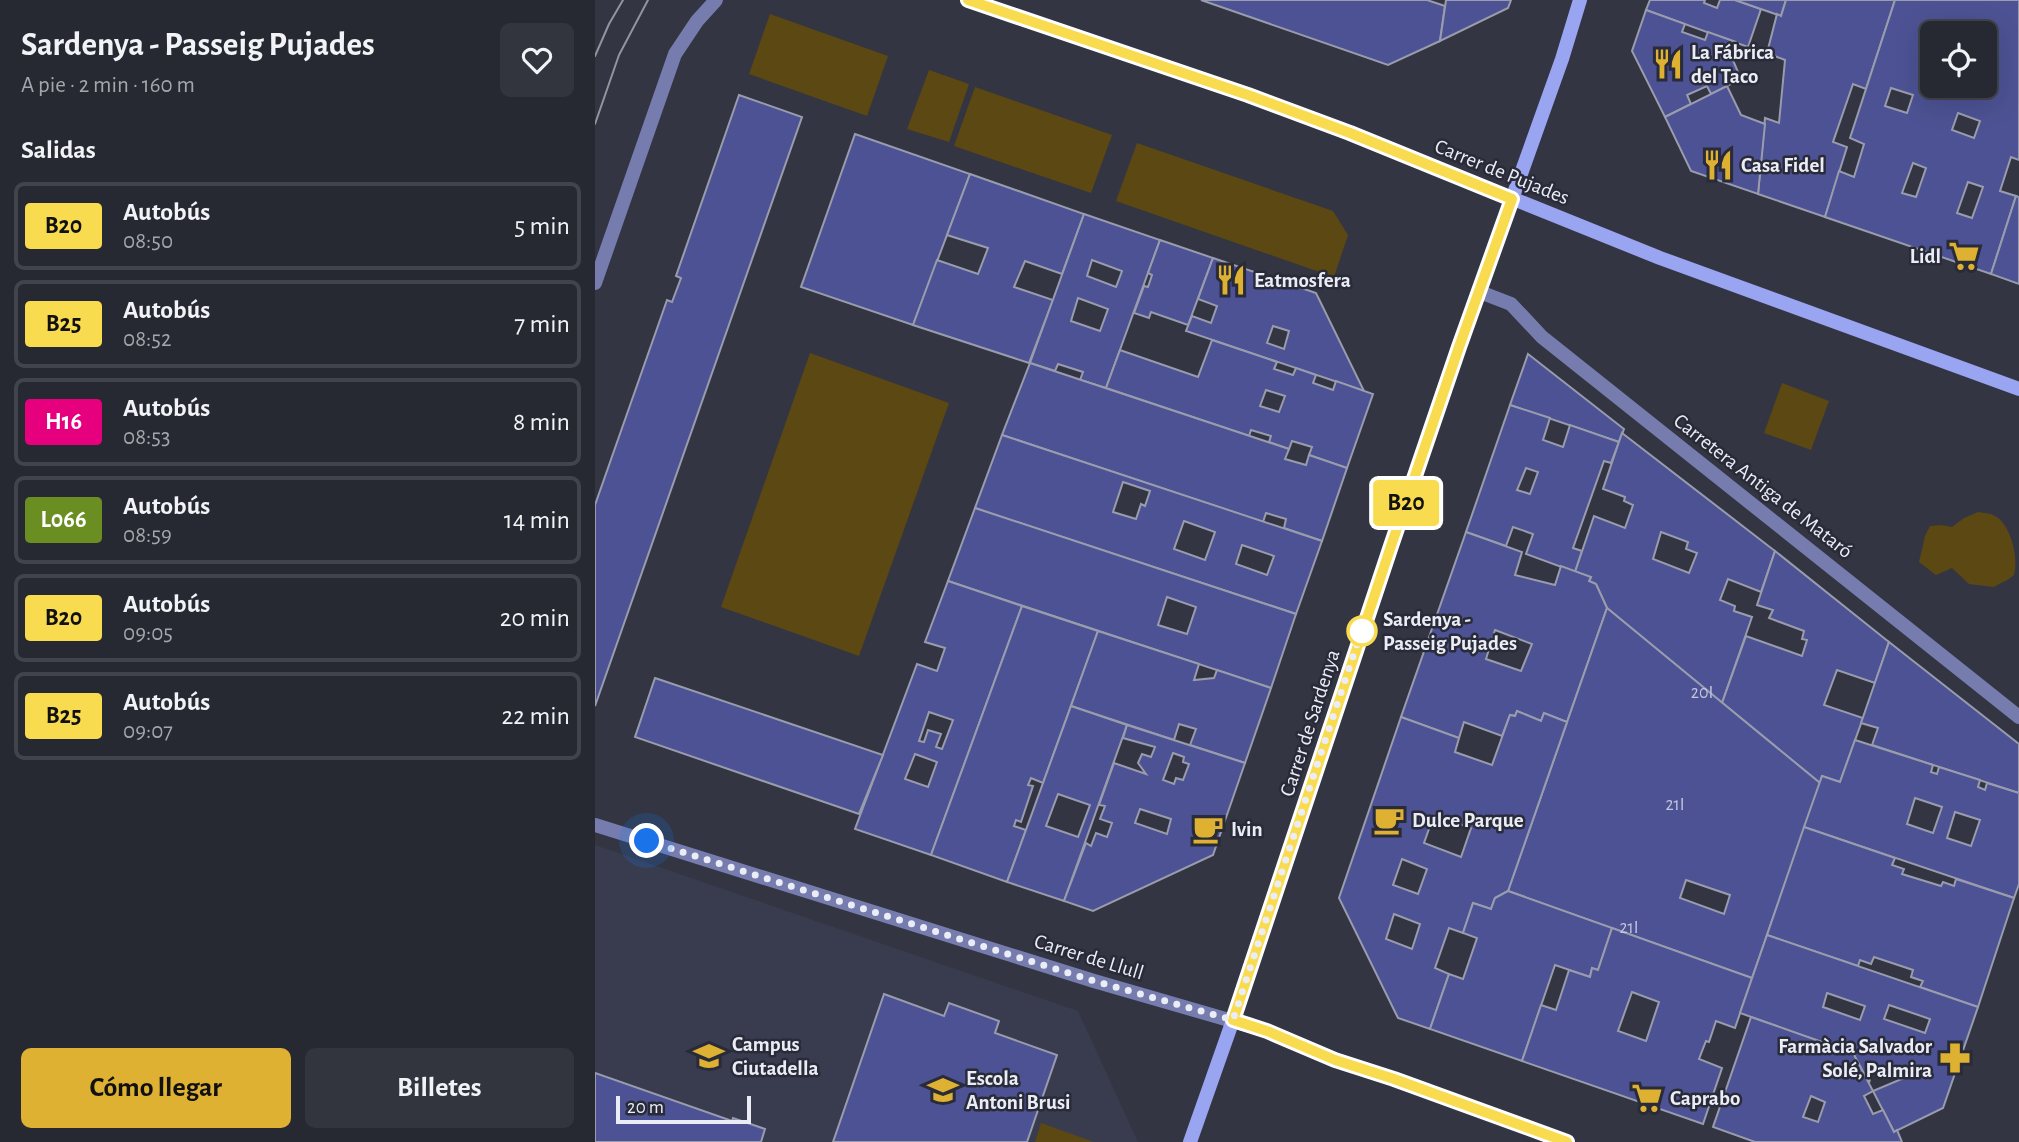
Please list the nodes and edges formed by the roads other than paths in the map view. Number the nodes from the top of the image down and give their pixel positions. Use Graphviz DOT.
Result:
graph roads {
  1 [pos="716,0"];
  2 [pos="968,0"];
  3 [pos="1580,0"];
  4 [pos="1512,199"];
  5 [pos="595,283"];
  6 [pos="1480,292"];
  7 [pos="2019,389"];
  8 [pos="2019,717"];
  9 [pos="595,825"];
  10 [pos="1233,1020"];
  11 [pos="1190,1142"];
  12 [pos="1567,1142"];
  1 -- 5 [label="street"];
  2 -- 4 [label="street, Carrer de Pujades"];
  3 -- 4 [label="street, Carrer de Sardenya"];
  4 -- 6 [label="street, Carrer de Sardenya"];
  4 -- 7 [label="street, Carrer de Pujades"];
  6 -- 8 [label="street, Carretera Antiga de Mataró"];
  6 -- 10 [label="street, Carrer de Sardenya"];
  9 -- 10 [label="street, Carrer de Llull"];
  10 -- 11 [label="street, Carrer de Sardenya"];
  10 -- 12 [label="street, Carrer de Llull"];
}
